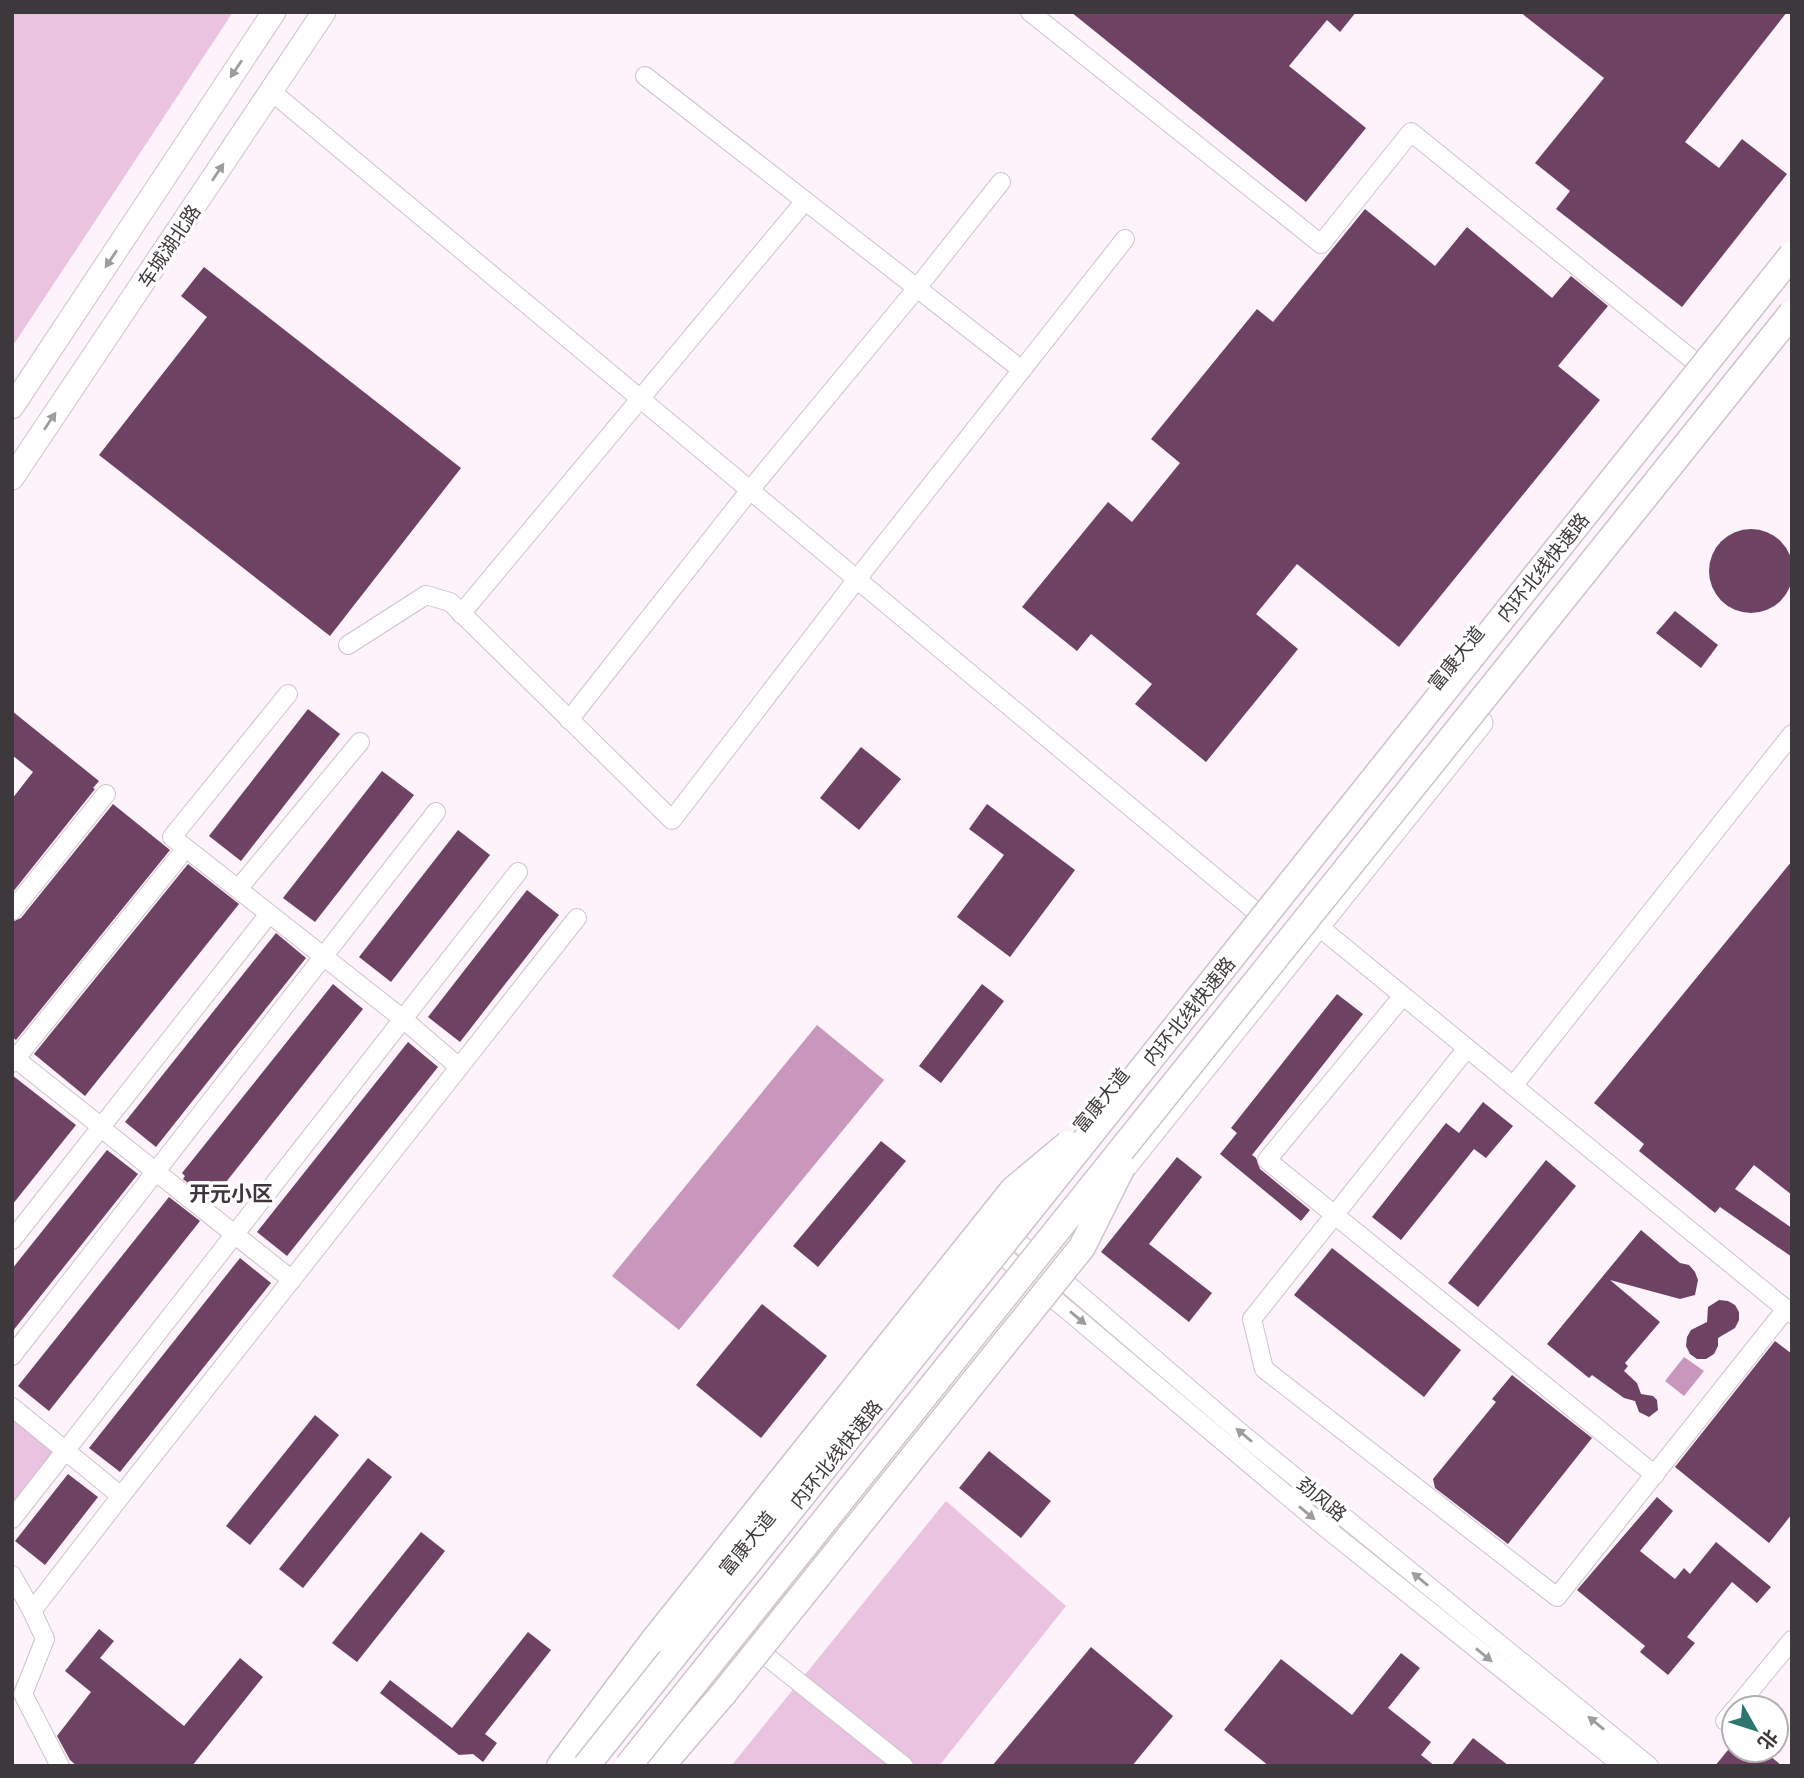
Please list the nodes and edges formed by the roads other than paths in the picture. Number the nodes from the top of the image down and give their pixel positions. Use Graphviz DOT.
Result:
graph roads {
  1 [pos="274,12"];
  2 [pos="324,12"];
  3 [pos="1030,12"];
  4 [pos="645,76"];
  5 [pos="272,92"];
  6 [pos="1001,182"];
  7 [pos="805,201"];
  8 [pos="1792,238"];
  9 [pos="1125,239"];
  10 [pos="1792,255"];
  11 [pos="917,288"];
  12 [pos="1792,313"];
  13 [pos="1792,333"];
  14 [pos="1694,361"];
  15 [pos="1022,370"];
  16 [pos="639,398"];
  17 [pos="12,407"];
  18 [pos="12,478"];
  19 [pos="750,490"];
  20 [pos="857,579"];
  21 [pos="461,614"];
  22 [pos="348,645"];
  23 [pos="288,694"];
  24 [pos="569,720"];
  25 [pos="1792,734"];
  26 [pos="360,742"];
  27 [pos="106,794"];
  28 [pos="436,812"];
  29 [pos="177,858"];
  30 [pos="519,872"];
  31 [pos="238,889"];
  32 [pos="1254,910"];
  33 [pos="12,911"];
  34 [pos="262,914"];
  35 [pos="577,918"];
  36 [pos="1318,926"];
  37 [pos="323,956"];
  38 [pos="1200,997"];
  39 [pos="1402,997"];
  40 [pos="402,1019"];
  41 [pos="1225,1020"];
  42 [pos="1467,1048"];
  43 [pos="13,1059"];
  44 [pos="459,1067"];
  45 [pos="1513,1086"];
  46 [pos="97,1124"];
  47 [pos="155,1172"];
  48 [pos="1335,1216"];
  49 [pos="12,1223"];
  50 [pos="234,1235"];
  51 [pos="994,1235"];
  52 [pos="12,1240"];
  53 [pos="1040,1273"];
  54 [pos="292,1280"];
  55 [pos="1789,1312"];
  56 [pos="12,1356"];
  57 [pos="12,1407"];
  58 [pos="66,1450"];
  59 [pos="1655,1475"];
  60 [pos="121,1496"];
  61 [pos="12,1517"];
  62 [pos="12,1575"];
  63 [pos="32,1611"];
  64 [pos="746,1639"];
  65 [pos="1792,1640"];
  66 [pos="1748,1694"];
  67 [pos="60,1766"];
  68 [pos="560,1766"];
  69 [pos="569,1766"];
  70 [pos="586,1766"];
  71 [pos="628,1766"];
  72 [pos="644,1766"];
  73 [pos="661,1766"];
  74 [pos="905,1766"];
  75 [pos="1623,1766"];
  76 [pos="1649,1766"];
  1 -- 17 [label="main road, one-way"];
  2 -- 5 [label="main road, 车城湖北路"];
  3 -- 14 [label="street"];
  4 -- 7 [label="street"];
  5 -- 16 [label="street"];
  18 -- 5 [label="main road, 车城湖北路, one-way"];
  6 -- 11 [label="street"];
  7 -- 11 [label="street"];
  7 -- 16 [label="street"];
  8 -- 14 [label="main road, 富康大道"];
  9 -- 15 [label="street"];
  10 -- 38 [label="highway, 内环北线快速路, bridge"];
  11 -- 15 [label="street"];
  11 -- 19 [label="street"];
  12 -- 41 [label="highway, 内环北线快速路, bridge"];
  13 -- 36 [label="main road"];
  14 -- 32 [label="main road, 富康大道"];
  15 -- 20 [label="street"];
  16 -- 19 [label="street"];
  16 -- 21 [label="street"];
  19 -- 20 [label="street"];
  19 -- 24 [label="street"];
  20 -- 24 [label="street"];
  20 -- 32 [label="street"];
  21 -- 22 [label="street"];
  21 -- 24 [label="street"];
  23 -- 31 [label="street"];
  25 -- 45 [label="street"];
  26 -- 31 [label="street"];
  27 -- 33 [label="street"];
  28 -- 37 [label="street"];
  29 -- 43 [label="street"];
  30 -- 40 [label="street"];
  31 -- 34 [label="street"];
  32 -- 51 [label="main road, 富康大道"];
  34 -- 37 [label="street"];
  34 -- 46 [label="street"];
  35 -- 44 [label="street"];
  36 -- 39 [label="street"];
  36 -- 53 [label="main road"];
  37 -- 40 [label="street"];
  37 -- 47 [label="street"];
  38 -- 68 [label="highway, bridge"];
  38 -- 70 [label="highway, 内环北线快速路, bridge"];
  39 -- 42 [label="street"];
  39 -- 48 [label="street"];
  40 -- 44 [label="street"];
  40 -- 50 [label="street"];
  41 -- 71 [label="highway, 内环北线快速路, bridge"];
  41 -- 73 [label="highway, bridge"];
  42 -- 45 [label="street"];
  42 -- 48 [label="street"];
  43 -- 46 [label="street"];
  44 -- 54 [label="street"];
  45 -- 55 [label="street"];
  46 -- 47 [label="street"];
  46 -- 49 [label="street"];
  46 -- 52 [label="street"];
  47 -- 50 [label="street"];
  47 -- 56 [label="street"];
  48 -- 59 [label="street"];
  48 -- 59 [label="street"];
  50 -- 54 [label="street"];
  50 -- 58 [label="street"];
  51 -- 53 [label="street, 劲风路"];
  51 -- 69 [label="main road, 富康大道"];
  53 -- 64 [label="main road"];
  53 -- 75 [label="street, 劲风路, one-way"];
  76 -- 53 [label="street, 劲风路, one-way"];
  54 -- 60 [label="street"];
  55 -- 59 [label="street"];
  57 -- 58 [label="street"];
  58 -- 60 [label="street"];
  58 -- 61 [label="street"];
  60 -- 63 [label="street"];
  62 -- 63 [label="street"];
  63 -- 67 [label="street"];
  64 -- 72 [label="main road"];
  64 -- 74 [label="street"];
  65 -- 66 [label="street"];
}
